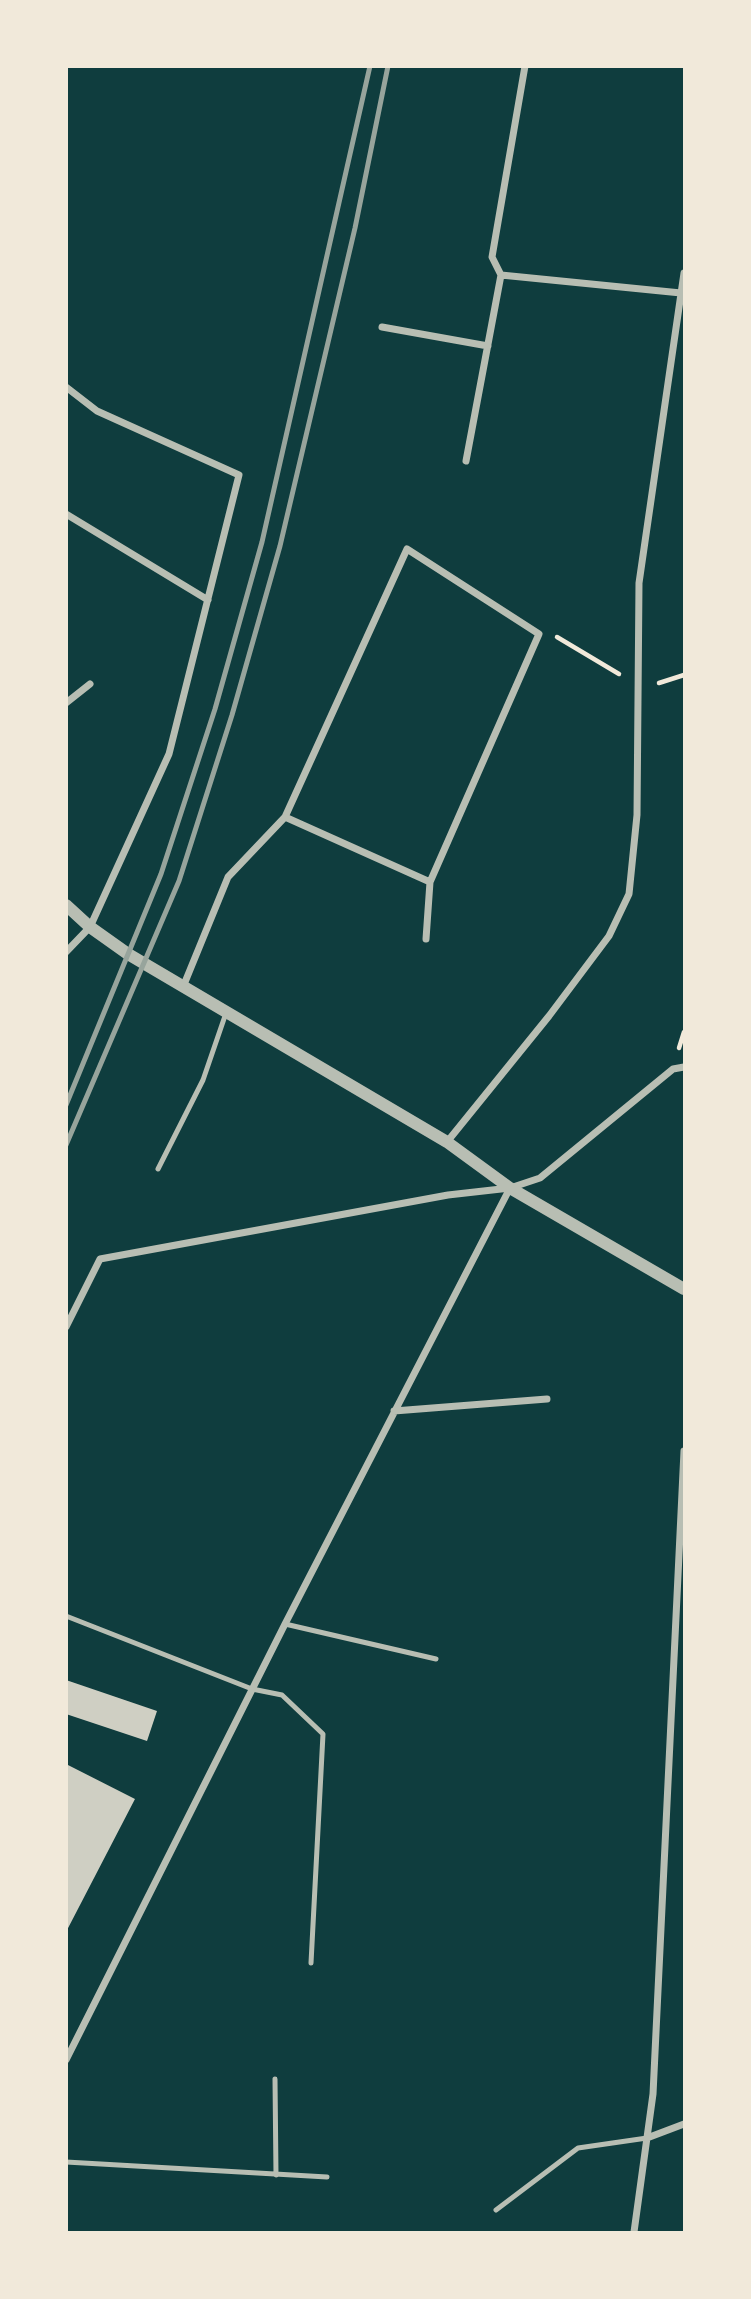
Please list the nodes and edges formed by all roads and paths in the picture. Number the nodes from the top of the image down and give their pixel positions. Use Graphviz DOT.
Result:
graph roads {
  1 [pos="524,66"];
  2 [pos="684,274"];
  3 [pos="501,275"];
  4 [pos="681,293"];
  5 [pos="382,327"];
  6 [pos="488,346"];
  7 [pos="66,387"];
  8 [pos="466,461"];
  9 [pos="66,514"];
  10 [pos="208,600"];
  11 [pos="539,634"];
  12 [pos="684,675"];
  13 [pos="90,684"];
  14 [pos="638,686"];
  15 [pos="66,703"];
  16 [pos="285,817"];
  17 [pos="429,882"];
  18 [pos="66,905"];
  19 [pos="90,927"];
  20 [pos="426,939"];
  21 [pos="66,952"];
  22 [pos="183,988"];
  23 [pos="226,1013"];
  24 [pos="684,1067"];
  25 [pos="447,1142"];
  26 [pos="158,1169"];
  27 [pos="510,1188"];
  28 [pos="684,1289"];
  29 [pos="66,1327"];
  30 [pos="547,1399"];
  31 [pos="394,1410"];
  32 [pos="684,1451"];
  33 [pos="684,1612"];
  34 [pos="675,1614"];
  35 [pos="66,1616"];
  36 [pos="285,1624"];
  37 [pos="436,1659"];
  38 [pos="253,1689"];
  39 [pos="311,1962"];
  40 [pos="66,2060"];
  41 [pos="275,2079"];
  42 [pos="684,2124"];
  43 [pos="647,2138"];
  44 [pos="66,2162"];
  45 [pos="276,2175"];
  46 [pos="327,2178"];
  47 [pos="496,2210"];
  48 [pos="634,2232"];
  1 -- 3 [label="street"];
  2 -- 4 [label="street"];
  3 -- 4 [label="street"];
  3 -- 6 [label="street"];
  4 -- 14 [label="street"];
  5 -- 6 [label="street"];
  6 -- 8 [label="street"];
  7 -- 10 [label="street"];
  9 -- 10 [label="street"];
  10 -- 19 [label="street"];
  11 -- 14 [label="path"];
  11 -- 16 [label="street"];
  11 -- 17 [label="street"];
  12 -- 14 [label="path"];
  13 -- 15 [label="street"];
  14 -- 25 [label="street"];
  16 -- 17 [label="street"];
  16 -- 22 [label="street"];
  17 -- 20 [label="street"];
  18 -- 19 [label="street"];
  19 -- 21 [label="street"];
  19 -- 22 [label="street"];
  22 -- 23 [label="street"];
  23 -- 25 [label="street"];
  23 -- 26 [label="lane"];
  24 -- 27 [label="street"];
  25 -- 27 [label="street"];
  27 -- 28 [label="street"];
  27 -- 29 [label="street"];
  27 -- 31 [label="street"];
  30 -- 31 [label="street"];
  31 -- 36 [label="street"];
  32 -- 34 [label="street"];
  33 -- 34 [label="street"];
  34 -- 43 [label="street"];
  35 -- 38 [label="lane"];
  36 -- 37 [label="lane"];
  36 -- 38 [label="street"];
  38 -- 39 [label="lane"];
  38 -- 40 [label="street"];
  41 -- 45 [label="lane"];
  42 -- 43 [label="street"];
  43 -- 47 [label="lane"];
  43 -- 48 [label="street"];
  44 -- 45 [label="lane"];
  45 -- 46 [label="lane"];
}
